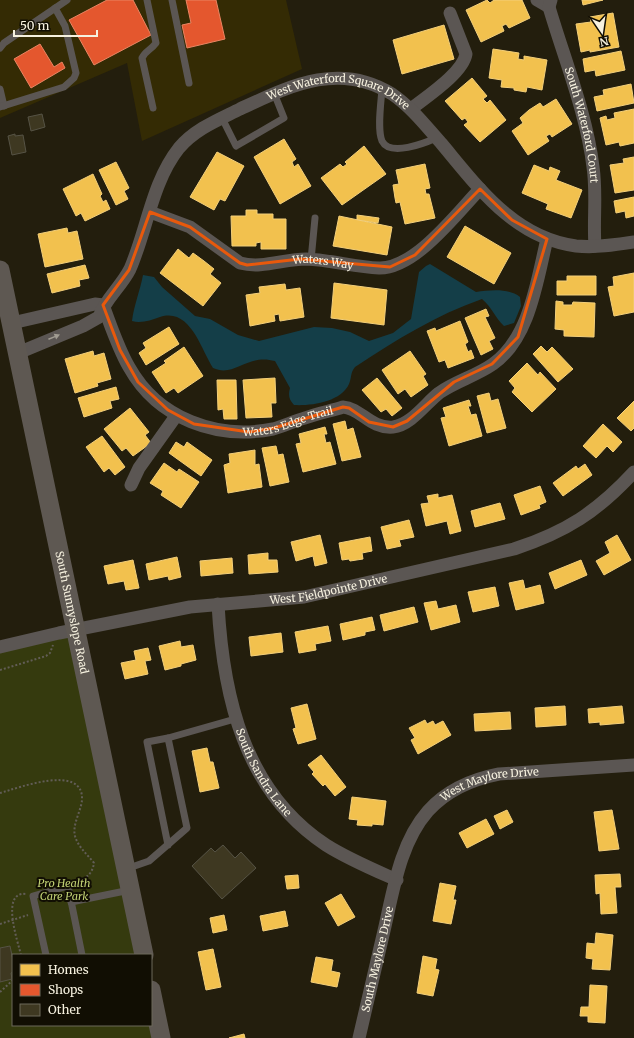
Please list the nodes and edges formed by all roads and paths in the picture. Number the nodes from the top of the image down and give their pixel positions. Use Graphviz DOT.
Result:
graph roads {
  1 [pos="67,0"];
  2 [pos="147,0"];
  3 [pos="172,0"];
  4 [pos="537,0"];
  5 [pos="550,4"];
  6 [pos="55,8"];
  7 [pos="450,13"];
  8 [pos="0,48"];
  9 [pos="189,83"];
  10 [pos="0,89"];
  11 [pos="382,89"];
  12 [pos="274,93"];
  13 [pos="2,106"];
  14 [pos="153,108"];
  15 [pos="411,109"];
  16 [pos="222,118"];
  17 [pos="436,138"];
  18 [pos="480,189"];
  19 [pos="150,212"];
  20 [pos="315,218"];
  21 [pos="547,239"];
  22 [pos="634,242"];
  23 [pos="595,246"];
  24 [pos="311,260"];
  25 [pos="0,270"];
  26 [pos="103,306"];
  27 [pos="12,323"];
  28 [pos="18,352"];
  29 [pos="176,416"];
  30 [pos="634,472"];
  31 [pos="131,486"];
  32 [pos="218,604"];
  33 [pos="76,631"];
  34 [pos="53,644"];
  35 [pos="0,647"];
  36 [pos="0,670"];
  37 [pos="235,719"];
  38 [pos="168,738"];
  39 [pos="634,765"];
  40 [pos="0,793"];
  41 [pos="168,846"];
  42 [pos="126,869"];
  43 [pos="397,880"];
  44 [pos="68,886"];
  45 [pos="130,890"];
  46 [pos="33,896"];
  47 [pos="71,902"];
  48 [pos="37,912"];
  49 [pos="11,920"];
  50 [pos="1,923"];
  51 [pos="21,954"];
  52 [pos="46,954"];
  53 [pos="82,954"];
  54 [pos="144,954"];
  55 [pos="12,981"];
  56 [pos="0,992"];
  57 [pos="152,995"];
  58 [pos="161,1038"];
  59 [pos="359,1038"];
  1 -- 6 [label="lane"];
  2 -- 14 [label="lane"];
  3 -- 9 [label="lane"];
  4 -- 5 [label="street, South Waterford Court"];
  5 -- 23 [label="street, South Waterford Court"];
  6 -- 8 [label="lane"];
  6 -- 13 [label="lane"];
  7 -- 15 [label="street"];
  10 -- 13 [label="lane"];
  11 -- 12 [label="street, West Waterford Square Drive"];
  11 -- 15 [label="street, West Waterford Square Drive"];
  11 -- 17 [label="lane"];
  12 -- 16 [label="street, West Waterford Square Drive"];
  12 -- 16 [label="lane"];
  15 -- 17 [label="street, West Waterford Square Drive"];
  16 -- 19 [label="street, West Waterford Square Drive"];
  17 -- 18 [label="street, West Waterford Square Drive"];
  18 -- 21 [label="street, West Waterford Square Drive"];
  18 -- 24 [label="street, Waters Way"];
  19 -- 24 [label="street, Waters Way"];
  19 -- 26 [label="street, West Waterford Square Drive"];
  20 -- 24 [label="lane"];
  21 -- 23 [label="street, West Waterford Square Drive"];
  21 -- 29 [label="street, Waters Edge Trail"];
  22 -- 23 [label="street, West Waterford Square Drive"];
  25 -- 27 [label="street, South Sunnyslope Road"];
  26 -- 27 [label="street"];
  28 -- 26 [label="street, West Waterford Square Drive, one-way"];
  26 -- 29 [label="street, Waters Edge Trail"];
  27 -- 28 [label="street, South Sunnyslope Road"];
  28 -- 33 [label="street, South Sunnyslope Road"];
  29 -- 31 [label="street"];
  30 -- 32 [label="street, West Fieldpointe Drive"];
  32 -- 33 [label="street, West Fieldpointe Drive"];
  32 -- 37 [label="street, South Sandra Lane"];
  33 -- 35 [label="street, West Fieldpointe Drive"];
  33 -- 42 [label="street, South Sunnyslope Road"];
  34 -- 36 [label="path"];
  37 -- 38 [label="lane"];
  37 -- 43 [label="street, South Sandra Lane"];
  38 -- 41 [label="lane"];
  38 -- 41 [label="lane"];
  39 -- 43 [label="street, West Maylore Drive"];
  40 -- 44 [label="path"];
  41 -- 42 [label="lane"];
  42 -- 45 [label="street, South Sunnyslope Road"];
  43 -- 59 [label="street, South Maylore Drive"];
  44 -- 46 [label="lane"];
  44 -- 47 [label="lane"];
  45 -- 47 [label="lane"];
  45 -- 54 [label="street, South Sunnyslope Road"];
  46 -- 48 [label="lane"];
  46 -- 49 [label="path"];
  47 -- 53 [label="lane"];
  48 -- 49 [label="path"];
  48 -- 52 [label="lane"];
  49 -- 50 [label="path"];
  49 -- 51 [label="path"];
  55 -- 56 [label="path"];
  57 -- 58 [label="street"];
}
